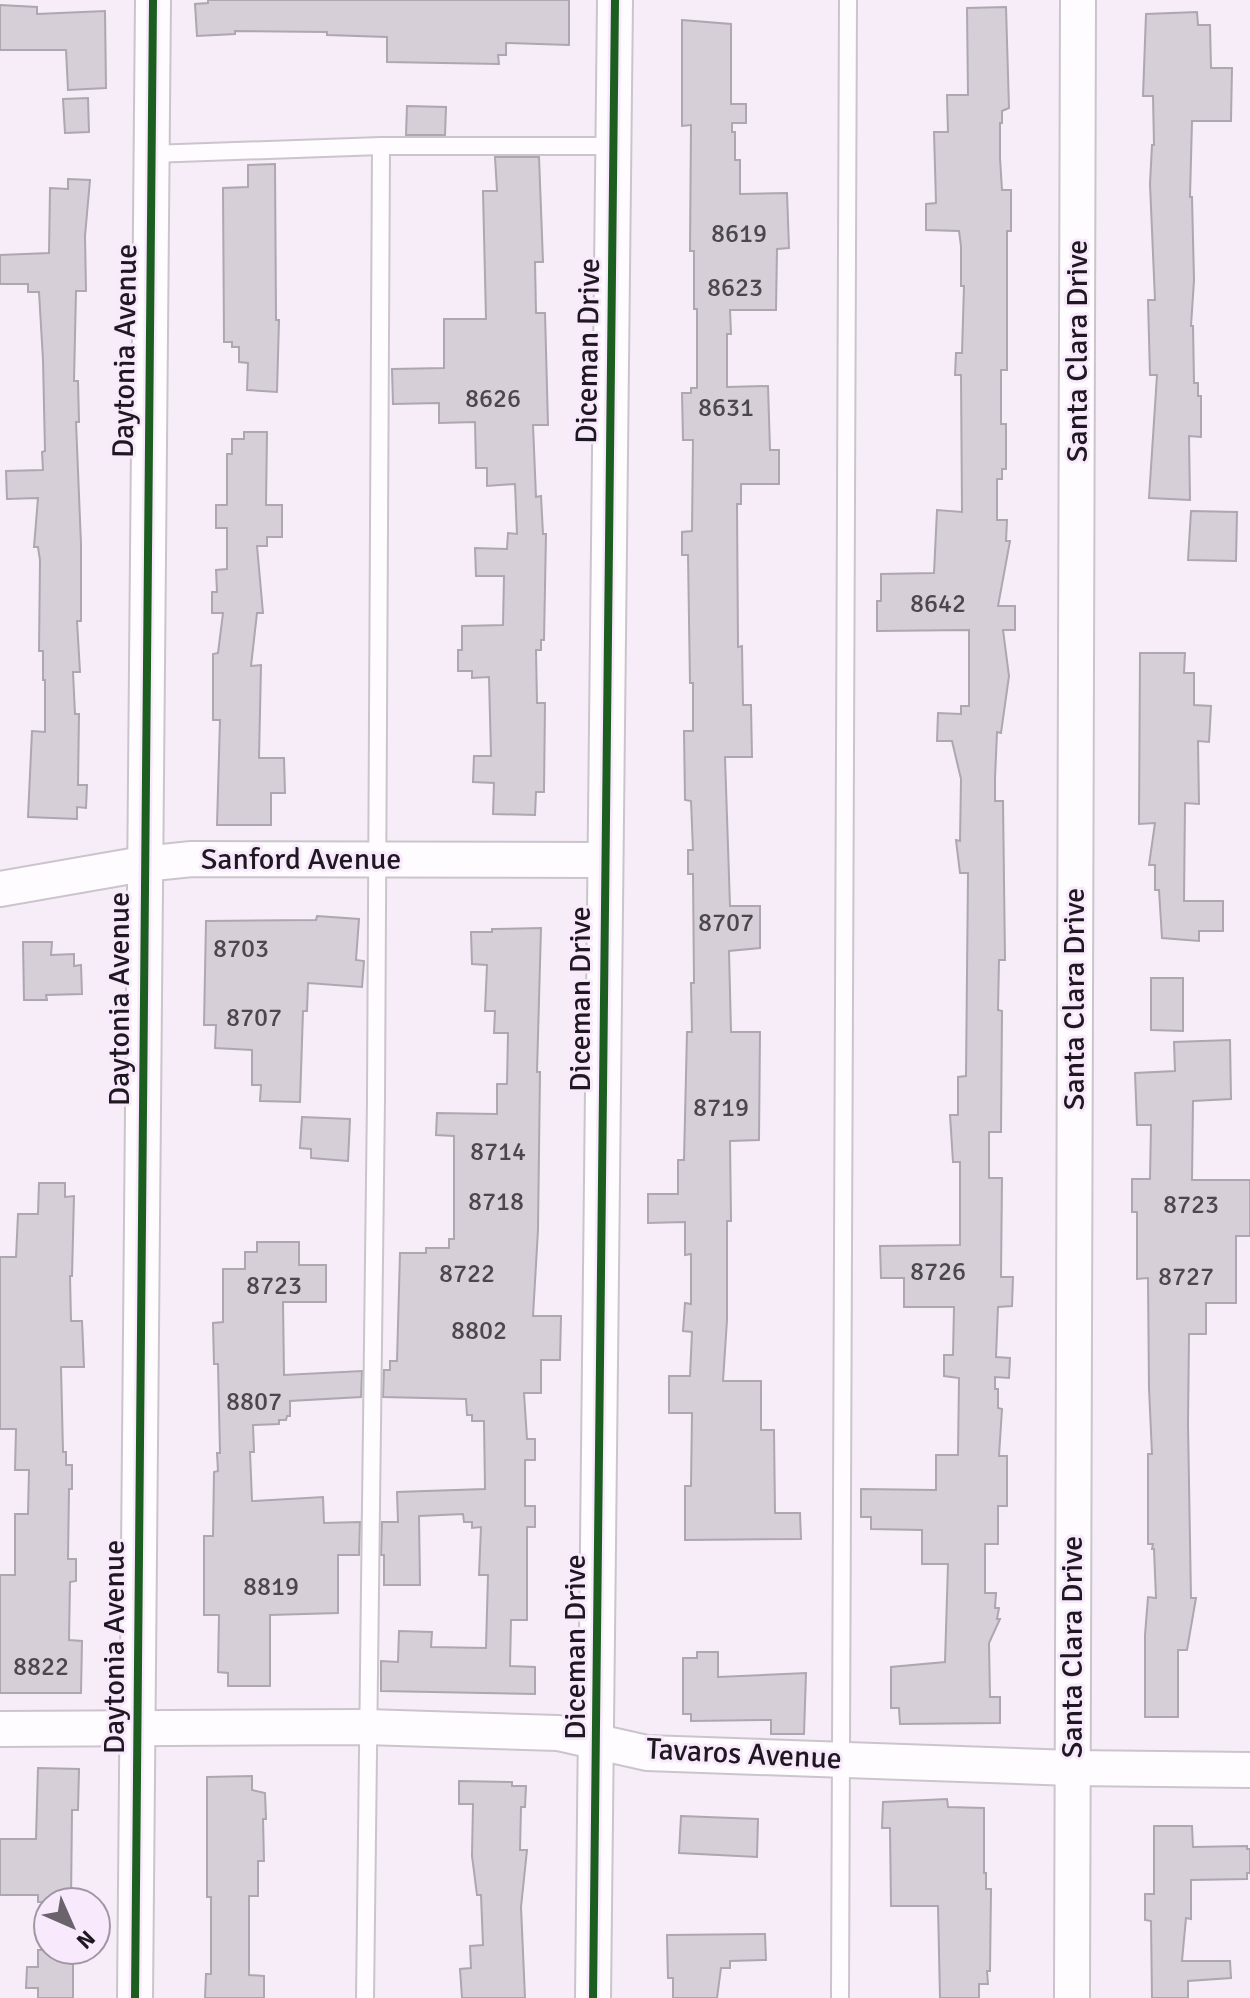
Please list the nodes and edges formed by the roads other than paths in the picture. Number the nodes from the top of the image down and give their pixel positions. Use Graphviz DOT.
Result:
graph roads {
  1 [pos="153,0"];
  2 [pos="615,0"];
  3 [pos="848,0"];
  4 [pos="1078,0"];
  5 [pos="381,146"];
  6 [pos="616,146"];
  7 [pos="151,154"];
  8 [pos="377,859"];
  9 [pos="605,860"];
  10 [pos="143,864"];
  11 [pos="0,889"];
  12 [pos="366,1727"];
  13 [pos="0,1729"];
  14 [pos="138,1730"];
  15 [pos="598,1740"];
  16 [pos="842,1760"];
  17 [pos="1072,1768"];
  18 [pos="1250,1770"];
  19 [pos="135,1998"];
  20 [pos="365,1998"];
  21 [pos="593,1998"];
  22 [pos="840,1998"];
  23 [pos="1072,1998"];
  1 -- 7 [label="street, Daytonia Avenue"];
  2 -- 6 [label="street, Diceman Drive"];
  3 -- 16 [label="lane"];
  4 -- 17 [label="street, Santa Clara Drive"];
  5 -- 6 [label="lane"];
  5 -- 7 [label="lane"];
  5 -- 8 [label="lane"];
  6 -- 9 [label="street, Diceman Drive"];
  7 -- 10 [label="street, Daytonia Avenue"];
  8 -- 9 [label="street, Sanford Avenue"];
  8 -- 10 [label="street, Sanford Avenue"];
  8 -- 12 [label="lane"];
  9 -- 15 [label="street, Diceman Drive"];
  10 -- 11 [label="street, Sanford Avenue"];
  10 -- 14 [label="street, Daytonia Avenue"];
  12 -- 14 [label="street, Tavaros Avenue"];
  12 -- 15 [label="street, Tavaros Avenue"];
  12 -- 20 [label="lane"];
  13 -- 14 [label="street, Tavaros Avenue"];
  14 -- 19 [label="street, Daytonia Avenue"];
  15 -- 16 [label="street, Tavaros Avenue"];
  15 -- 21 [label="street, Diceman Drive"];
  16 -- 17 [label="street, Tavaros Avenue"];
  16 -- 22 [label="lane"];
  17 -- 18 [label="street, Tavaros Avenue"];
  17 -- 23 [label="street, Santa Clara Drive"];
}
